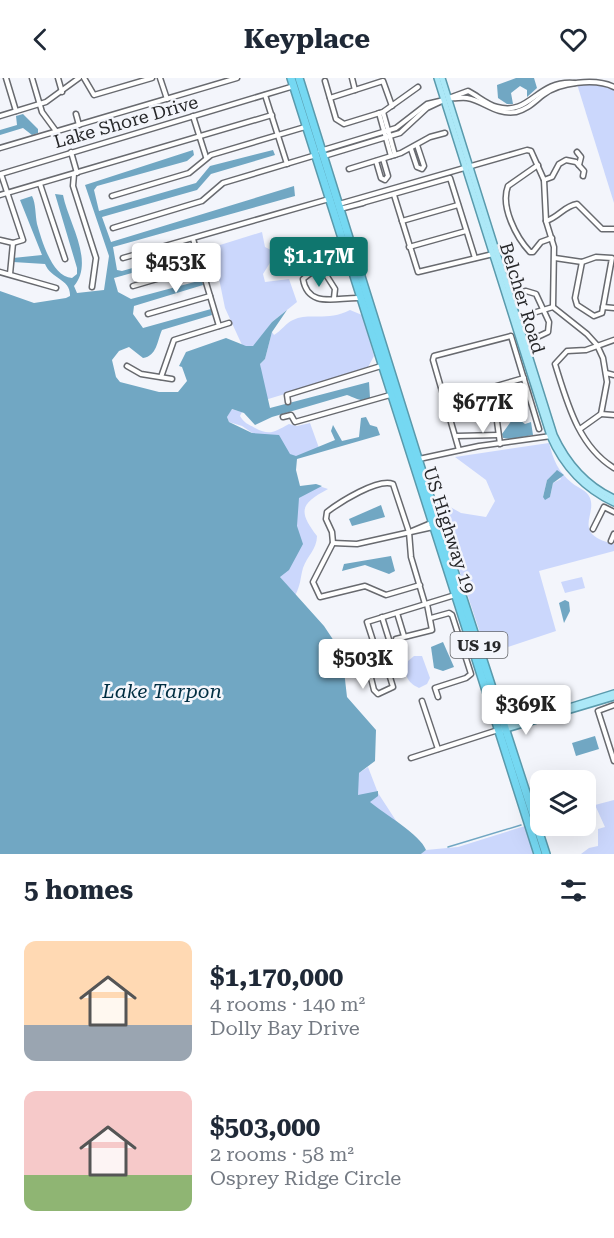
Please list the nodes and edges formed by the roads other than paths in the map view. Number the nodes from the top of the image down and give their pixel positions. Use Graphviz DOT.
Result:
graph roads {
  1 [pos="6,78"];
  2 [pos="32,78"];
  3 [pos="58,78"];
  4 [pos="80,78"];
  5 [pos="84,78"];
  6 [pos="148,78"];
  7 [pos="160,78"];
  8 [pos="237,78"];
  9 [pos="351,78"];
  10 [pos="296,80"];
  11 [pos="439,80"];
  12 [pos="325,81"];
  13 [pos="418,87"];
  14 [pos="614,87"];
  15 [pos="355,90"];
  16 [pos="62,92"];
  17 [pos="266,95"];
  18 [pos="330,98"];
  19 [pos="166,99"];
  20 [pos="446,99"];
  21 [pos="40,105"];
  22 [pos="392,106"];
  23 [pos="16,111"];
  24 [pos="381,113"];
  25 [pos="76,114"];
  26 [pos="272,115"];
  27 [pos="0,116"];
  28 [pos="193,116"];
  29 [pos="79,125"];
  30 [pos="306,127"];
  31 [pos="386,131"];
  32 [pos="56,132"];
  33 [pos="445,133"];
  34 [pos="278,135"];
  35 [pos="199,136"];
  36 [pos="388,137"];
  37 [pos="417,145"];
  38 [pos="0,148"];
  39 [pos="411,149"];
  40 [pos="71,152"];
  41 [pos="577,152"];
  42 [pos="320,154"];
  43 [pos="393,155"];
  44 [pos="206,157"];
  45 [pos="383,159"];
  46 [pos="376,161"];
  47 [pos="287,164"];
  48 [pos="538,165"];
  49 [pos="579,165"];
  50 [pos="468,168"];
  51 [pos="349,169"];
  52 [pos="76,173"];
  53 [pos="1,174"];
  54 [pos="583,176"];
  55 [pos="544,180"];
  56 [pos="40,184"];
  57 [pos="2,187"];
  58 [pos="326,190"];
  59 [pos="382,192"];
  60 [pos="6,193"];
  61 [pos="0,195"];
  62 [pos="394,195"];
  63 [pos="112,196"];
  64 [pos="373,197"];
  65 [pos="380,198"];
  66 [pos="329,199"];
  67 [pos="362,200"];
  68 [pos="458,205"];
  69 [pos="339,207"];
  70 [pos="334,217"];
  71 [pos="402,221"];
  72 [pos="546,221"];
  73 [pos="113,228"];
  74 [pos="614,229"];
  75 [pos="466,231"];
  76 [pos="340,234"];
  77 [pos="552,238"];
  78 [pos="193,239"];
  79 [pos="0,240"];
  80 [pos="13,243"];
  81 [pos="409,247"];
  82 [pos="354,252"];
  83 [pos="493,254"];
  84 [pos="123,258"];
  85 [pos="475,258"];
  86 [pos="555,258"];
  87 [pos="65,259"];
  88 [pos="582,262"];
  89 [pos="201,266"];
  90 [pos="351,271"];
  91 [pos="0,272"];
  92 [pos="10,274"];
  93 [pos="133,286"];
  94 [pos="92,287"];
  95 [pos="56,288"];
  96 [pos="366,293"];
  97 [pos="516,293"];
  98 [pos="210,296"];
  99 [pos="334,298"];
  100 [pos="360,298"];
  101 [pos="553,307"];
  102 [pos="603,307"];
  103 [pos="614,308"];
  104 [pos="545,310"];
  105 [pos="148,314"];
  106 [pos="524,316"];
  107 [pos="229,323"];
  108 [pos="219,326"];
  109 [pos="378,331"];
  110 [pos="531,340"];
  111 [pos="614,340"];
  112 [pos="597,345"];
  113 [pos="378,357"];
  114 [pos="127,366"];
  115 [pos="381,366"];
  116 [pos="606,373"];
  117 [pos="614,375"];
  118 [pos="160,377"];
  119 [pos="524,378"];
  120 [pos="172,379"];
  121 [pos="469,387"];
  122 [pos="394,394"];
  123 [pos="444,394"];
  124 [pos="288,402"];
  125 [pos="601,414"];
  126 [pos="614,415"];
  127 [pos="282,417"];
  128 [pos="539,429"];
  129 [pos="580,429"];
  130 [pos="403,434"];
  131 [pos="498,435"];
  132 [pos="457,436"];
  133 [pos="552,436"];
  134 [pos="500,444"];
  135 [pos="459,450"];
  136 [pos="409,453"];
  137 [pos="419,459"];
  138 [pos="614,468"];
  139 [pos="430,497"];
  140 [pos="614,498"];
  141 [pos="614,503"];
  142 [pos="614,512"];
  143 [pos="434,524"];
  144 [pos="592,529"];
  145 [pos="409,532"];
  146 [pos="614,534"];
  147 [pos="610,541"];
  148 [pos="333,543"];
  149 [pos="446,567"];
  150 [pos="420,585"];
  151 [pos="461,590"];
  152 [pos="455,595"];
  153 [pos="426,604"];
  154 [pos="397,613"];
  155 [pos="382,617"];
  156 [pos="431,618"];
  157 [pos="404,636"];
  158 [pos="396,639"];
  159 [pos="478,643"];
  160 [pos="376,650"];
  161 [pos="383,654"];
  162 [pos="438,697"];
  163 [pos="611,699"];
  164 [pos="422,701"];
  165 [pos="503,728"];
  166 [pos="438,749"];
  167 [pos="411,758"];
  168 [pos="614,761"];
  169 [pos="522,803"];
  170 [pos="530,807"];
  171 [pos="530,813"];
  172 [pos="540,836"];
  173 [pos="538,854"];
  174 [pos="546,854"];
  1 -- 23 [label="street"];
  2 -- 21 [label="street"];
  3 -- 16 [label="street"];
  4 -- 16 [label="street"];
  5 -- 6 [label="street"];
  7 -- 19 [label="street"];
  8 -- 19 [label="street"];
  9 -- 15 [label="street"];
  10 -- 17 [label="street, Lake Shore Drive"];
  10 -- 30 [label="highway, US Highway 19 / US 19"];
  10 -- 42 [label="highway, US Highway 19 / US 19"];
  11 -- 20 [label="main road, Belcher Road"];
  12 -- 18 [label="street"];
  13 -- 22 [label="street"];
  14 -- 20 [label="street"];
  15 -- 18 [label="street"];
  15 -- 22 [label="street"];
  16 -- 21 [label="street"];
  17 -- 26 [label="street"];
  17 -- 28 [label="street, Lake Shore Drive"];
  18 -- 24 [label="street"];
  19 -- 29 [label="street"];
  20 -- 31 [label="street"];
  20 -- 36 [label="street"];
  20 -- 50 [label="main road, Belcher Road"];
  20 -- 50 [label="main road, Belcher Road"];
  21 -- 23 [label="street"];
  21 -- 32 [label="street"];
  22 -- 24 [label="street"];
  23 -- 27 [label="street"];
  24 -- 31 [label="street"];
  25 -- 29 [label="street"];
  26 -- 34 [label="street"];
  26 -- 35 [label="street"];
  28 -- 35 [label="street"];
  28 -- 40 [label="street, Lake Shore Drive"];
  29 -- 32 [label="street"];
  30 -- 34 [label="street"];
  30 -- 42 [label="highway, US Highway 19 / US 19"];
  31 -- 36 [label="street"];
  31 -- 42 [label="street"];
  32 -- 38 [label="street"];
  33 -- 37 [label="street"];
  34 -- 44 [label="street"];
  34 -- 47 [label="street"];
  35 -- 44 [label="street"];
  35 -- 52 [label="street"];
  36 -- 42 [label="street"];
  36 -- 43 [label="street"];
  37 -- 39 [label="street"];
  37 -- 39 [label="street"];
  39 -- 43 [label="street"];
  40 -- 52 [label="street"];
  40 -- 53 [label="street, Lake Shore Drive"];
  41 -- 49 [label="street"];
  42 -- 47 [label="street"];
  42 -- 58 [label="highway, US Highway 19 / US 19"];
  42 -- 69 [label="highway, US Highway 19 / US 19"];
  43 -- 45 [label="street"];
  44 -- 63 [label="street"];
  45 -- 46 [label="street"];
  45 -- 46 [label="street"];
  46 -- 51 [label="street"];
  47 -- 73 [label="street"];
  48 -- 50 [label="street"];
  48 -- 55 [label="street"];
  48 -- 77 [label="street"];
  49 -- 54 [label="street"];
  49 -- 55 [label="street"];
  50 -- 59 [label="street"];
  50 -- 83 [label="main road, Belcher Road"];
  50 -- 133 [label="main road, Belcher Road"];
  52 -- 56 [label="street"];
  52 -- 94 [label="street"];
  53 -- 57 [label="street"];
  55 -- 72 [label="street"];
  56 -- 60 [label="street"];
  56 -- 87 [label="street"];
  57 -- 60 [label="street"];
  58 -- 66 [label="highway, US Highway 19 / US 19"];
  58 -- 69 [label="highway"];
  59 -- 64 [label="street"];
  59 -- 67 [label="street"];
  60 -- 61 [label="street"];
  60 -- 80 [label="street"];
  62 -- 65 [label="street"];
  62 -- 68 [label="street"];
  62 -- 71 [label="street"];
  64 -- 65 [label="street"];
  64 -- 67 [label="street"];
  65 -- 67 [label="street"];
  66 -- 70 [label="highway, US Highway 19 / US 19"];
  66 -- 78 [label="street"];
  67 -- 69 [label="street"];
  68 -- 71 [label="street"];
  68 -- 75 [label="street"];
  69 -- 70 [label="highway"];
  69 -- 82 [label="highway, US Highway 19 / US 19"];
  70 -- 76 [label="highway, US Highway 19 / US 19"];
  71 -- 81 [label="street"];
  72 -- 74 [label="street"];
  72 -- 77 [label="street"];
  75 -- 81 [label="street"];
  75 -- 85 [label="street"];
  76 -- 82 [label="highway"];
  76 -- 90 [label="highway, US Highway 19 / US 19"];
  77 -- 86 [label="street"];
  78 -- 84 [label="street"];
  78 -- 89 [label="street"];
  79 -- 80 [label="street"];
  80 -- 92 [label="street"];
  81 -- 85 [label="street"];
  82 -- 96 [label="highway, US Highway 19 / US 19"];
  83 -- 85 [label="street"];
  83 -- 133 [label="main road, Belcher Road"];
  86 -- 88 [label="street"];
  86 -- 101 [label="street"];
  88 -- 102 [label="street"];
  88 -- 102 [label="street"];
  89 -- 93 [label="street"];
  89 -- 98 [label="street"];
  90 -- 96 [label="highway"];
  90 -- 100 [label="highway, US Highway 19 / US 19"];
  91 -- 92 [label="street"];
  92 -- 95 [label="street"];
  96 -- 109 [label="highway, US Highway 19 / US 19"];
  97 -- 104 [label="street"];
  98 -- 105 [label="street"];
  98 -- 108 [label="street"];
  99 -- 99 [label="street"];
  99 -- 100 [label="street"];
  100 -- 109 [label="highway"];
  100 -- 113 [label="highway, US Highway 19 / US 19"];
  101 -- 104 [label="street"];
  101 -- 112 [label="street"];
  102 -- 103 [label="street"];
  104 -- 106 [label="street"];
  104 -- 110 [label="street"];
  107 -- 108 [label="street"];
  108 -- 118 [label="street"];
  109 -- 122 [label="highway, US Highway 19 / US 19"];
  111 -- 112 [label="street"];
  112 -- 116 [label="street"];
  112 -- 129 [label="street"];
  113 -- 115 [label="highway, US Highway 19 / US 19"];
  113 -- 122 [label="highway"];
  114 -- 118 [label="street"];
  115 -- 122 [label="highway, US Highway 19 / US 19"];
  115 -- 124 [label="street"];
  116 -- 117 [label="street"];
  116 -- 125 [label="street"];
  118 -- 120 [label="street"];
  119 -- 123 [label="street"];
  119 -- 128 [label="street"];
  119 -- 131 [label="street"];
  121 -- 123 [label="street"];
  122 -- 127 [label="street"];
  122 -- 130 [label="highway, US Highway 19 / US 19"];
  122 -- 137 [label="highway, US Highway 19 / US 19"];
  123 -- 132 [label="street"];
  125 -- 126 [label="street"];
  125 -- 129 [label="street"];
  129 -- 138 [label="street"];
  130 -- 136 [label="highway, US Highway 19 / US 19"];
  130 -- 137 [label="highway"];
  131 -- 132 [label="street"];
  131 -- 134 [label="street"];
  132 -- 135 [label="street"];
  133 -- 134 [label="street"];
  133 -- 140 [label="main road, Belcher Road"];
  133 -- 141 [label="main road, Belcher Road"];
  134 -- 135 [label="street"];
  135 -- 137 [label="street"];
  136 -- 139 [label="highway"];
  136 -- 143 [label="highway, US Highway 19 / US 19"];
  137 -- 139 [label="highway, US Highway 19 / US 19"];
  139 -- 143 [label="highway, US Highway 19 / US 19"];
  142 -- 144 [label="street"];
  143 -- 145 [label="street"];
  143 -- 149 [label="highway, US Highway 19 / US 19"];
  143 -- 151 [label="highway, US Highway 19 / US 19"];
  145 -- 148 [label="street"];
  145 -- 148 [label="street"];
  145 -- 150 [label="street"];
  146 -- 147 [label="street"];
  148 -- 150 [label="street"];
  149 -- 151 [label="highway"];
  149 -- 152 [label="highway, US Highway 19 / US 19"];
  150 -- 153 [label="street"];
  151 -- 159 [label="highway, US Highway 19 / US 19"];
  152 -- 153 [label="street"];
  152 -- 159 [label="highway"];
  152 -- 165 [label="highway, US Highway 19 / US 19"];
  153 -- 154 [label="street"];
  153 -- 156 [label="street"];
  154 -- 155 [label="street"];
  154 -- 157 [label="street"];
  155 -- 160 [label="street"];
  155 -- 161 [label="street"];
  156 -- 157 [label="street"];
  156 -- 162 [label="street"];
  157 -- 158 [label="street"];
  159 -- 165 [label="highway, US Highway 19 / US 19"];
  161 -- 161 [label="street"];
  163 -- 165 [label="main road"];
  163 -- 168 [label="street"];
  164 -- 166 [label="street"];
  165 -- 166 [label="street"];
  165 -- 169 [label="highway, US Highway 19 / US 19"];
  165 -- 170 [label="highway, US Highway 19 / US 19"];
  166 -- 167 [label="street"];
  169 -- 171 [label="highway"];
  169 -- 173 [label="highway, US Highway 19 / US 19"];
  172 -- 174 [label="highway, US Highway 19 / US 19"];
}
